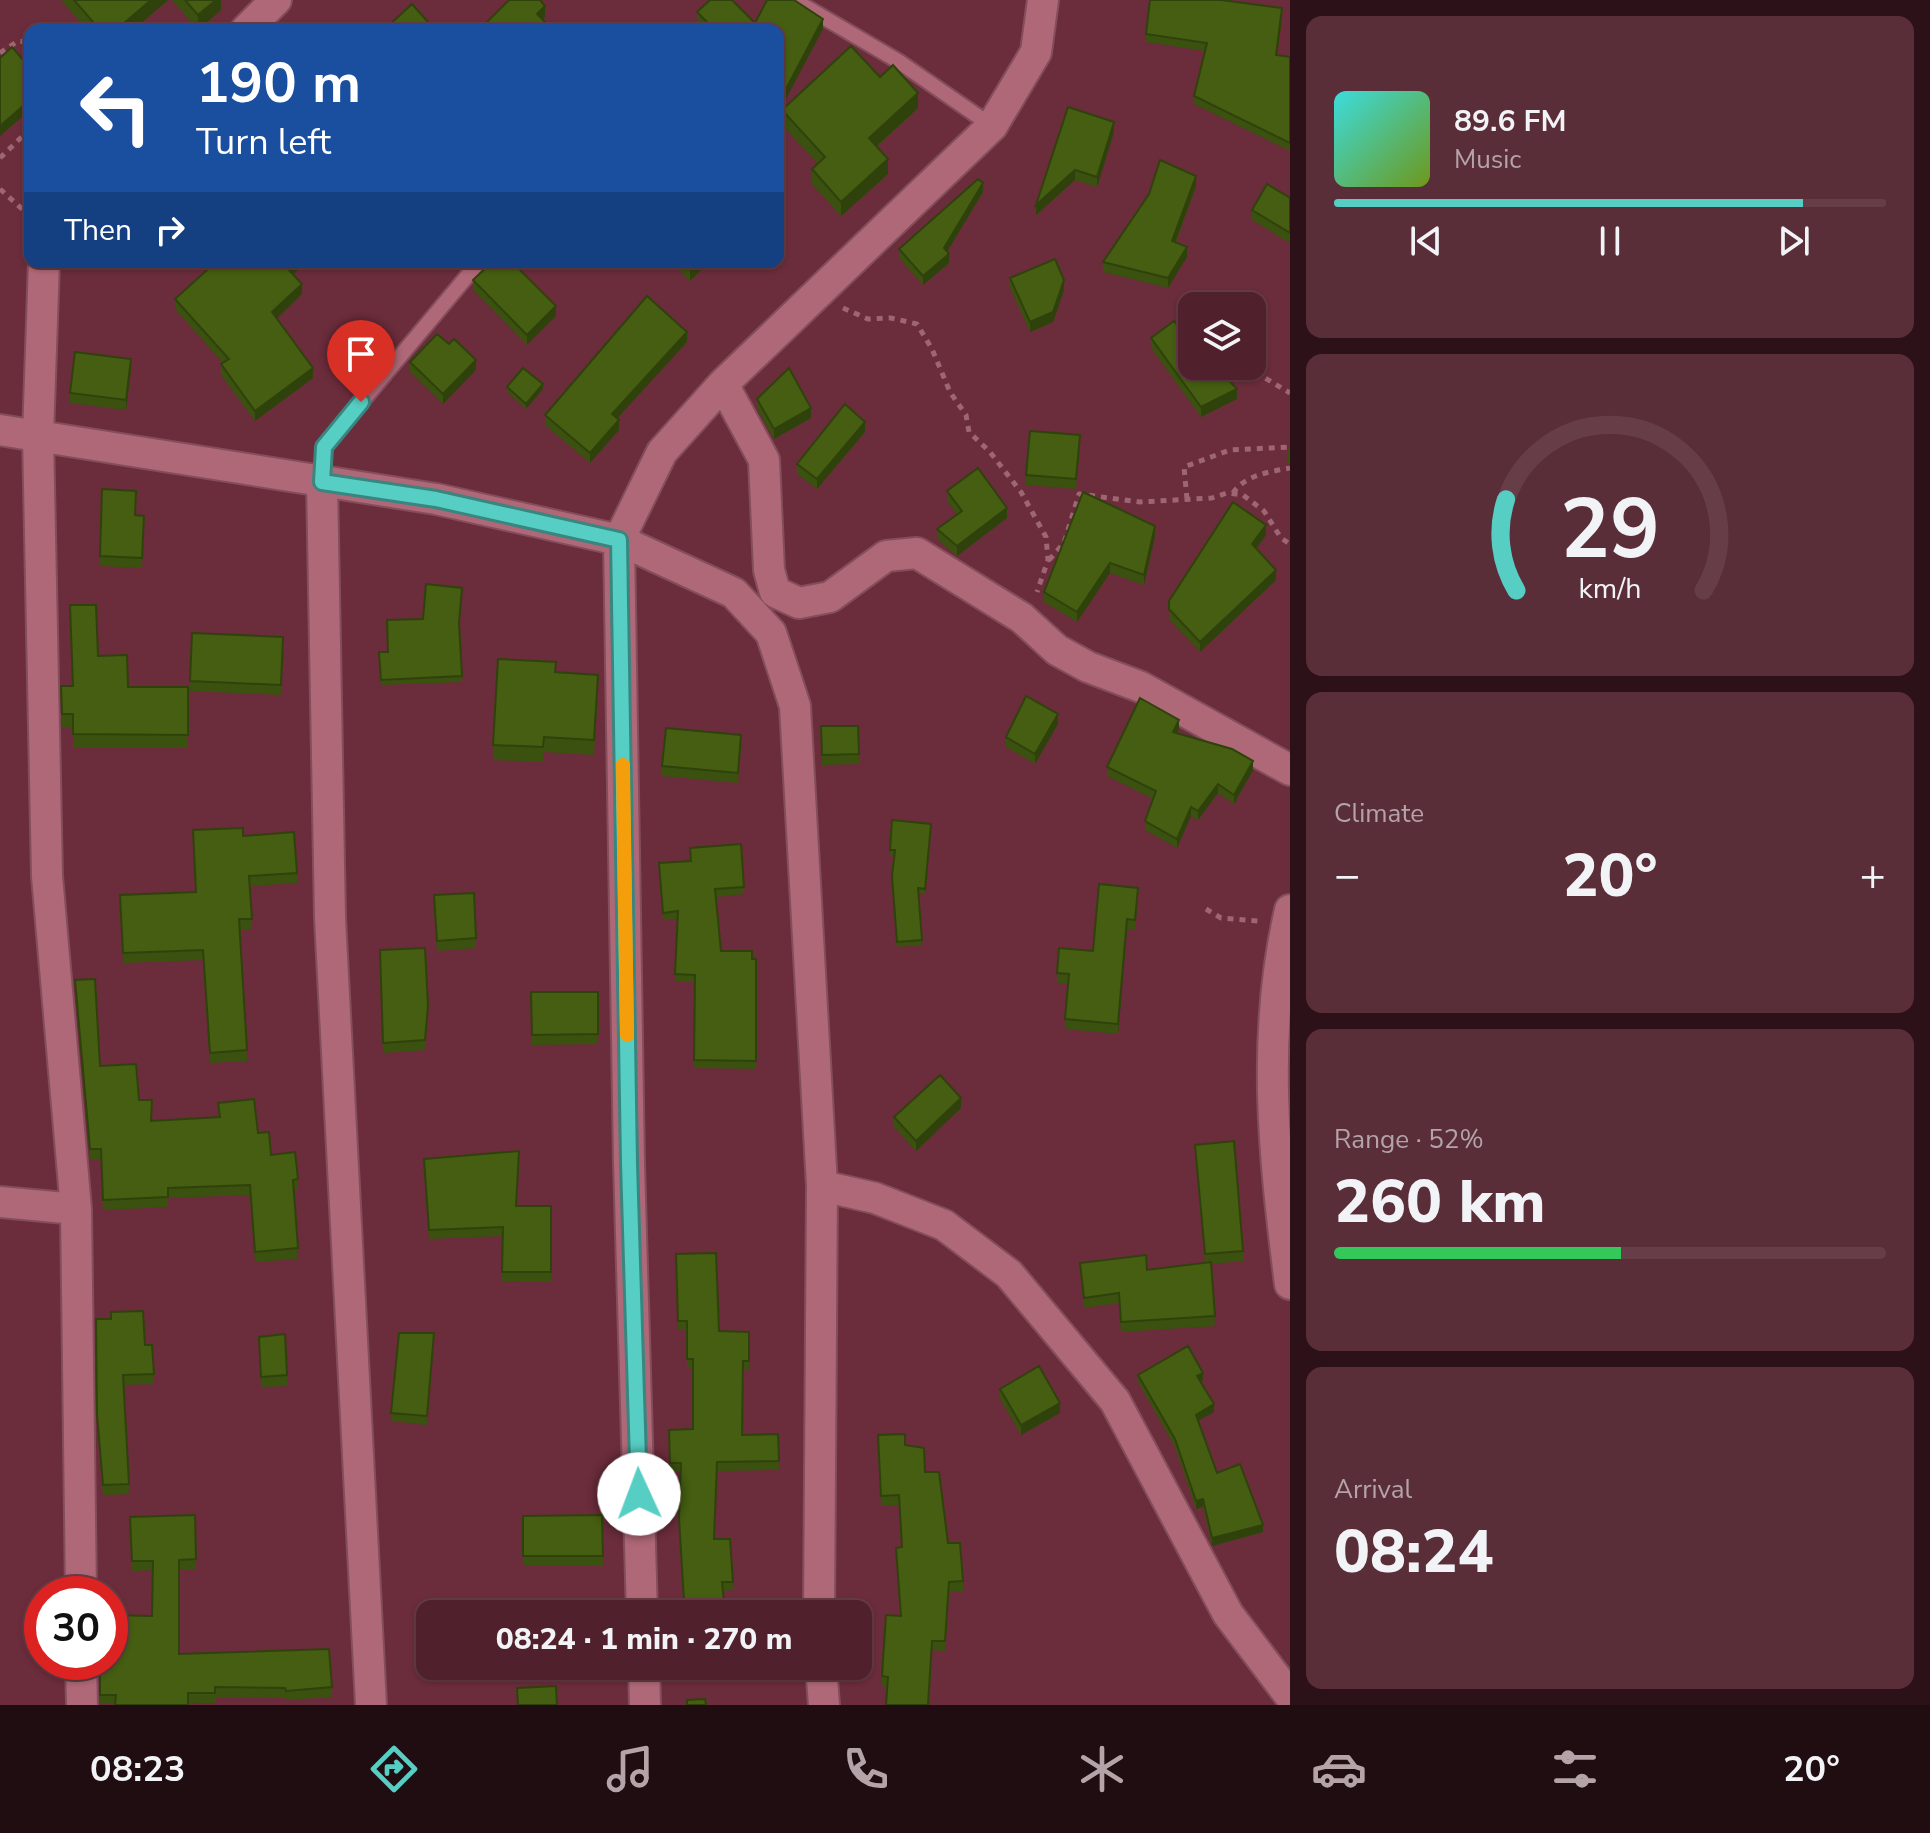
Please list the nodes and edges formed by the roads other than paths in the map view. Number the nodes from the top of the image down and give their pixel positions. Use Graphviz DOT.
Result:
graph roads {
  1 [pos="276,0"];
  2 [pos="794,0"];
  3 [pos="1043,0"];
  4 [pos="252,24"];
  5 [pos="992,126"];
  6 [pos="44,268"];
  7 [pos="474,268"];
  8 [pos="723,384"];
  9 [pos="0,430"];
  10 [pos="38,436"];
  11 [pos="322,482"];
  12 [pos="619,540"];
  13 [pos="1290,770"];
  14 [pos="1288,917"];
  15 [pos="822,1186"];
  16 [pos="0,1202"];
  17 [pos="76,1209"];
  18 [pos="1290,1284"];
  19 [pos="81,1576"];
  20 [pos="642,1600"];
  21 [pos="819,1600"];
  22 [pos="81,1680"];
  23 [pos="644,1680"];
  24 [pos="822,1680"];
  25 [pos="1290,1696"];
  26 [pos="82,1705"];
  27 [pos="371,1705"];
  28 [pos="645,1705"];
  29 [pos="824,1705"];
  1 -- 4 [label="street"];
  2 -- 5 [label="lane"];
  3 -- 5 [label="street"];
  5 -- 8 [label="street"];
  6 -- 10 [label="street"];
  7 -- 11 [label="lane"];
  8 -- 12 [label="street"];
  8 -- 13 [label="street"];
  9 -- 10 [label="street"];
  10 -- 11 [label="street"];
  10 -- 17 [label="street"];
  11 -- 12 [label="street"];
  11 -- 27 [label="street"];
  12 -- 15 [label="street"];
  12 -- 20 [label="street"];
  14 -- 18 [label="street"];
  15 -- 21 [label="street"];
  15 -- 25 [label="street"];
  16 -- 17 [label="street"];
  17 -- 19 [label="street"];
  22 -- 26 [label="street"];
  23 -- 28 [label="street"];
  24 -- 29 [label="street"];
}
